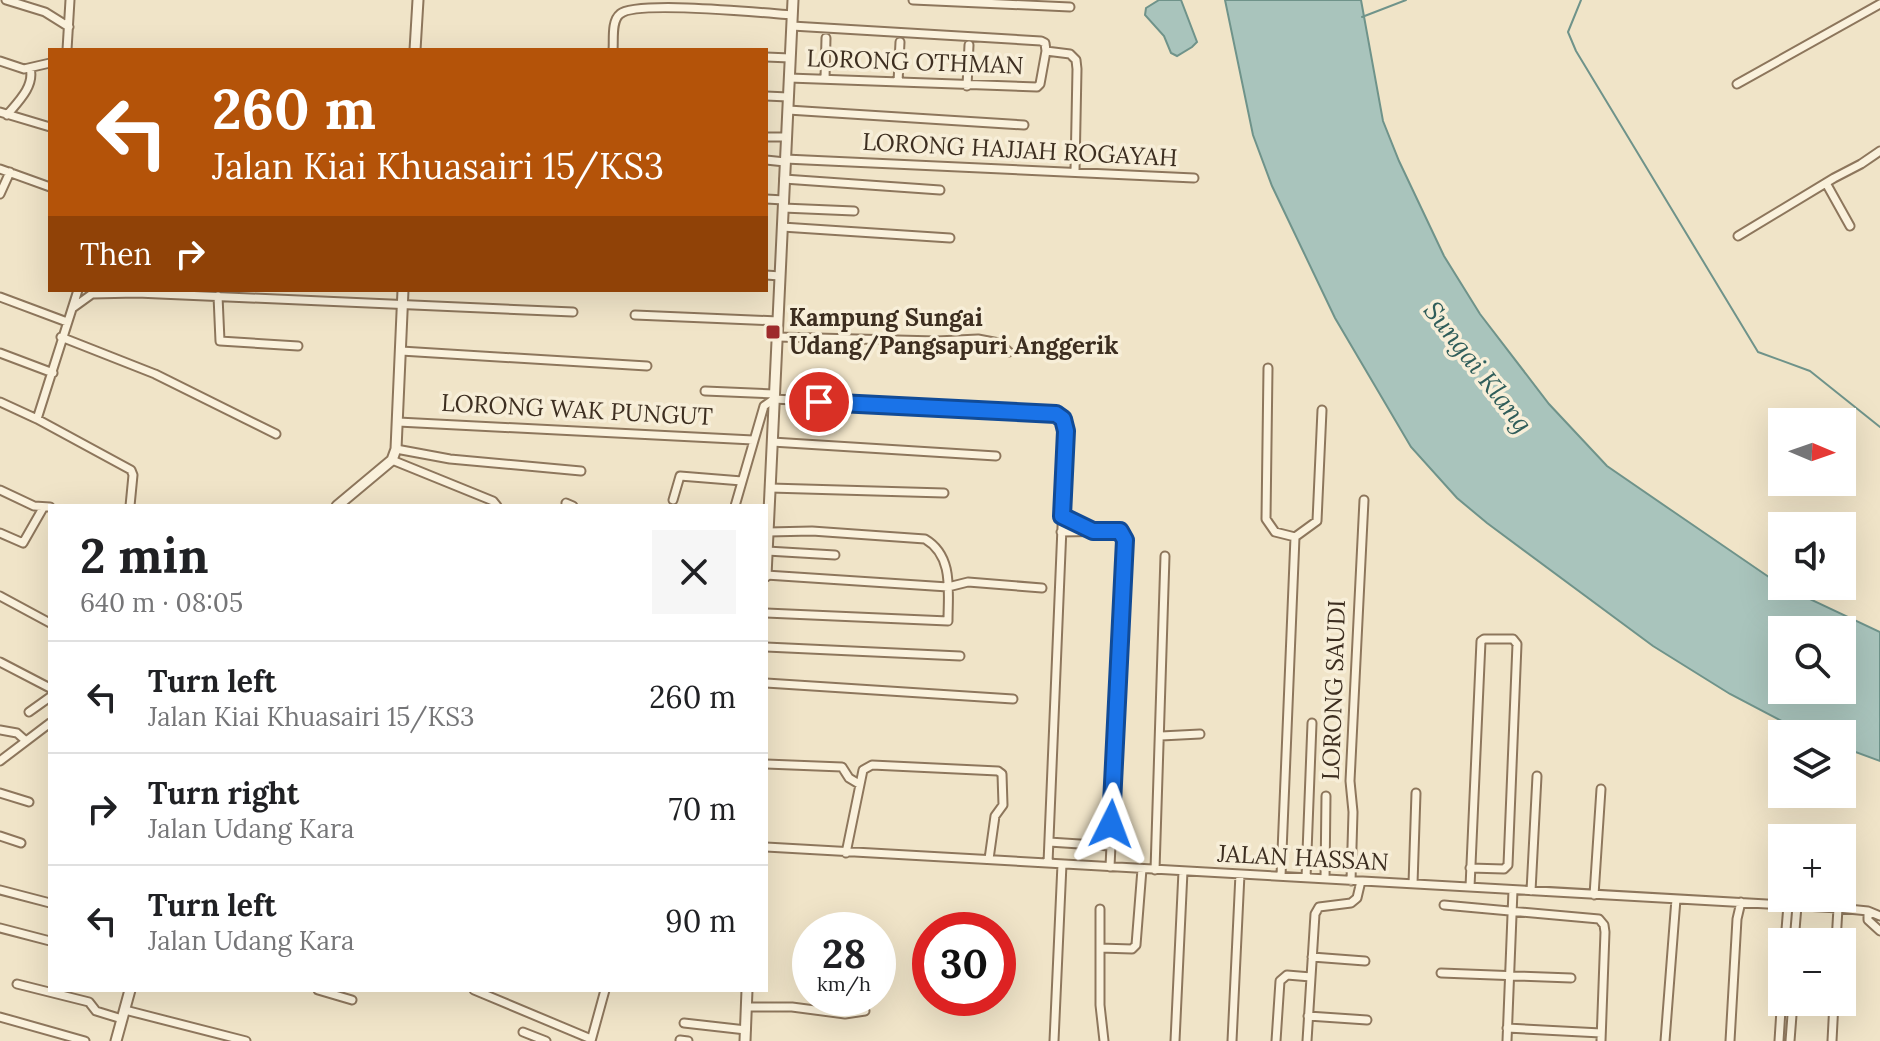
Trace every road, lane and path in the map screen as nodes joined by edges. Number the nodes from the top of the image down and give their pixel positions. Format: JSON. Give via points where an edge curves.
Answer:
{"nodes":[{"id":1,"x":6,"y":0,"type":"edge"},
{"id":2,"x":70,"y":0,"type":"edge"},
{"id":3,"x":418,"y":0,"type":"edge"},
{"id":4,"x":793,"y":0,"type":"edge"},
{"id":5,"x":913,"y":0,"type":"edge"},
{"id":6,"x":1880,"y":4,"type":"edge"},
{"id":7,"x":1070,"y":7,"type":"dead end"},
{"id":8,"x":792,"y":21,"type":"junction"},
{"id":9,"x":69,"y":27,"type":"junction"},
{"id":10,"x":826,"y":38,"type":"dead end"},
{"id":11,"x":900,"y":42,"type":"dead end"},
{"id":12,"x":969,"y":45,"type":"dead end"},
{"id":13,"x":67,"y":48,"type":"edge"},
{"id":14,"x":415,"y":48,"type":"edge"},
{"id":15,"x":613,"y":48,"type":"edge"},
{"id":16,"x":1046,"y":51,"type":"junction"},
{"id":17,"x":768,"y":57,"type":"edge"},
{"id":18,"x":790,"y":58,"type":"junction"},
{"id":19,"x":0,"y":61,"type":"edge"},
{"id":20,"x":48,"y":63,"type":"edge"},
{"id":21,"x":30,"y":68,"type":"junction"},
{"id":22,"x":789,"y":78,"type":"junction"},
{"id":23,"x":825,"y":78,"type":"junction"},
{"id":24,"x":898,"y":82,"type":"junction"},
{"id":25,"x":1737,"y":84,"type":"dead end"},
{"id":26,"x":967,"y":86,"type":"junction"},
{"id":27,"x":768,"y":96,"type":"edge"},
{"id":28,"x":788,"y":97,"type":"junction"},
{"id":29,"x":788,"y":110,"type":"junction"},
{"id":30,"x":4,"y":114,"type":"edge"},
{"id":31,"x":1024,"y":125,"type":"dead end"},
{"id":32,"x":48,"y":126,"type":"edge"},
{"id":33,"x":768,"y":137,"type":"edge"},
{"id":34,"x":786,"y":137,"type":"junction"},
{"id":35,"x":1880,"y":151,"type":"edge"},
{"id":36,"x":768,"y":160,"type":"edge"},
{"id":37,"x":785,"y":160,"type":"junction"},
{"id":38,"x":0,"y":169,"type":"edge"},
{"id":39,"x":1075,"y":171,"type":"junction"},
{"id":40,"x":10,"y":172,"type":"junction"},
{"id":41,"x":1194,"y":178,"type":"dead end"},
{"id":42,"x":784,"y":179,"type":"junction"},
{"id":43,"x":1826,"y":183,"type":"junction"},
{"id":44,"x":48,"y":186,"type":"edge"},
{"id":45,"x":940,"y":190,"type":"dead end"},
{"id":46,"x":0,"y":194,"type":"edge"},
{"id":47,"x":768,"y":200,"type":"edge"},
{"id":48,"x":783,"y":204,"type":"junction"},
{"id":49,"x":854,"y":211,"type":"dead end"},
{"id":50,"x":1850,"y":226,"type":"dead end"},
{"id":51,"x":782,"y":227,"type":"junction"},
{"id":52,"x":1738,"y":236,"type":"dead end"},
{"id":53,"x":950,"y":238,"type":"dead end"},
{"id":54,"x":768,"y":275,"type":"edge"},
{"id":55,"x":780,"y":276,"type":"junction"},
{"id":56,"x":78,"y":292,"type":"edge"},
{"id":57,"x":92,"y":292,"type":"edge"},
{"id":58,"x":403,"y":292,"type":"edge"},
{"id":59,"x":218,"y":296,"type":"junction"},
{"id":60,"x":0,"y":297,"type":"edge"},
{"id":61,"x":403,"y":306,"type":"junction"},
{"id":62,"x":74,"y":307,"type":"junction"},
{"id":63,"x":573,"y":312,"type":"dead end"},
{"id":64,"x":635,"y":315,"type":"dead end"},
{"id":65,"x":778,"y":321,"type":"junction"},
{"id":66,"x":67,"y":322,"type":"junction"},
{"id":67,"x":61,"y":337,"type":"junction"},
{"id":68,"x":777,"y":337,"type":"junction"},
{"id":69,"x":298,"y":346,"type":"dead end"},
{"id":70,"x":401,"y":351,"type":"junction"},
{"id":71,"x":1009,"y":352,"type":"dead end"},
{"id":72,"x":0,"y":353,"type":"edge"},
{"id":73,"x":647,"y":366,"type":"dead end"},
{"id":74,"x":1268,"y":368,"type":"dead end"},
{"id":75,"x":53,"y":373,"type":"junction"},
{"id":76,"x":705,"y":391,"type":"dead end"},
{"id":77,"x":774,"y":396,"type":"junction"},
{"id":78,"x":0,"y":402,"type":"edge"},
{"id":79,"x":1322,"y":410,"type":"dead end"},
{"id":80,"x":37,"y":419,"type":"junction"},
{"id":81,"x":398,"y":422,"type":"junction"},
{"id":82,"x":276,"y":434,"type":"dead end"},
{"id":83,"x":753,"y":440,"type":"junction"},
{"id":84,"x":772,"y":442,"type":"junction"},
{"id":85,"x":396,"y":449,"type":"junction"},
{"id":86,"x":996,"y":456,"type":"dead end"},
{"id":87,"x":392,"y":460,"type":"junction"},
{"id":88,"x":581,"y":471,"type":"dead end"},
{"id":89,"x":742,"y":481,"type":"junction"},
{"id":90,"x":770,"y":488,"type":"junction"},
{"id":91,"x":0,"y":490,"type":"edge"},
{"id":92,"x":944,"y":493,"type":"dead end"},
{"id":93,"x":673,"y":500,"type":"dead end"},
{"id":94,"x":1364,"y":500,"type":"dead end"},
{"id":95,"x":130,"y":504,"type":"edge"},
{"id":96,"x":339,"y":504,"type":"edge"},
{"id":97,"x":495,"y":504,"type":"edge"},
{"id":98,"x":736,"y":504,"type":"edge"},
{"id":99,"x":46,"y":508,"type":"edge"},
{"id":100,"x":1062,"y":516,"type":"junction"},
{"id":101,"x":1093,"y":531,"type":"junction"},
{"id":102,"x":768,"y":532,"type":"joint"},
{"id":103,"x":1061,"y":532,"type":"junction"},
{"id":104,"x":0,"y":533,"type":"edge"},
{"id":105,"x":1295,"y":537,"type":"junction"},
{"id":106,"x":768,"y":551,"type":"edge"},
{"id":107,"x":835,"y":555,"type":"dead end"},
{"id":108,"x":1165,"y":556,"type":"dead end"},
{"id":109,"x":768,"y":575,"type":"edge"},
{"id":110,"x":948,"y":587,"type":"junction"},
{"id":111,"x":1042,"y":588,"type":"dead end"},
{"id":112,"x":0,"y":596,"type":"edge"},
{"id":113,"x":768,"y":613,"type":"edge"},
{"id":114,"x":48,"y":622,"type":"edge"},
{"id":115,"x":768,"y":647,"type":"edge"},
{"id":116,"x":960,"y":656,"type":"dead end"},
{"id":117,"x":0,"y":662,"type":"edge"},
{"id":118,"x":768,"y":683,"type":"edge"},
{"id":119,"x":48,"y":687,"type":"edge"},
{"id":120,"x":48,"y":698,"type":"edge"},
{"id":121,"x":1013,"y":699,"type":"dead end"},
{"id":122,"x":29,"y":712,"type":"dead end"},
{"id":123,"x":1312,"y":723,"type":"dead end"},
{"id":124,"x":48,"y":724,"type":"edge"},
{"id":125,"x":0,"y":730,"type":"edge"},
{"id":126,"x":1200,"y":734,"type":"dead end"},
{"id":127,"x":1161,"y":736,"type":"junction"},
{"id":128,"x":26,"y":741,"type":"junction"},
{"id":129,"x":0,"y":761,"type":"edge"},
{"id":130,"x":768,"y":764,"type":"edge"},
{"id":131,"x":1537,"y":776,"type":"dead end"},
{"id":132,"x":859,"y":784,"type":"junction"},
{"id":133,"x":1601,"y":789,"type":"dead end"},
{"id":134,"x":0,"y":793,"type":"edge"},
{"id":135,"x":1416,"y":793,"type":"dead end"},
{"id":136,"x":1326,"y":796,"type":"dead end"},
{"id":137,"x":29,"y":802,"type":"dead end"},
{"id":138,"x":0,"y":836,"type":"edge"},
{"id":139,"x":1049,"y":842,"type":"junction"},
{"id":140,"x":21,"y":843,"type":"dead end"},
{"id":141,"x":768,"y":847,"type":"edge"},
{"id":142,"x":1110,"y":848,"type":"junction"},
{"id":143,"x":846,"y":853,"type":"junction"},
{"id":144,"x":989,"y":859,"type":"junction"},
{"id":145,"x":1048,"y":863,"type":"junction"},
{"id":146,"x":1110,"y":863,"type":"junction"},
{"id":147,"x":1062,"y":868,"type":"junction"},
{"id":148,"x":1470,"y":868,"type":"junction"},
{"id":149,"x":1155,"y":870,"type":"junction"},
{"id":150,"x":1183,"y":871,"type":"junction"},
{"id":151,"x":1141,"y":872,"type":"junction"},
{"id":152,"x":1281,"y":876,"type":"junction"},
{"id":153,"x":1306,"y":878,"type":"junction"},
{"id":154,"x":1325,"y":879,"type":"junction"},
{"id":155,"x":1351,"y":881,"type":"junction"},
{"id":156,"x":1361,"y":881,"type":"junction"},
{"id":157,"x":1239,"y":882,"type":"junction"},
{"id":158,"x":1413,"y":884,"type":"junction"},
{"id":159,"x":1470,"y":887,"type":"junction"},
{"id":160,"x":0,"y":890,"type":"edge"},
{"id":161,"x":1513,"y":890,"type":"junction"},
{"id":162,"x":1531,"y":891,"type":"junction"},
{"id":163,"x":1594,"y":895,"type":"junction"},
{"id":164,"x":48,"y":902,"type":"edge"},
{"id":165,"x":1676,"y":902,"type":"junction"},
{"id":166,"x":1444,"y":905,"type":"dead end"},
{"id":167,"x":1740,"y":906,"type":"junction"},
{"id":168,"x":1768,"y":908,"type":"edge"},
{"id":169,"x":1100,"y":909,"type":"dead end"},
{"id":170,"x":1856,"y":910,"type":"edge"},
{"id":171,"x":1512,"y":911,"type":"junction"},
{"id":172,"x":1868,"y":911,"type":"junction"},
{"id":173,"x":1880,"y":916,"type":"edge"},
{"id":174,"x":0,"y":928,"type":"edge"},
{"id":175,"x":1880,"y":931,"type":"edge"},
{"id":176,"x":48,"y":940,"type":"edge"},
{"id":177,"x":1100,"y":948,"type":"junction"},
{"id":178,"x":1312,"y":957,"type":"junction"},
{"id":179,"x":1365,"y":961,"type":"dead end"},
{"id":180,"x":1441,"y":973,"type":"dead end"},
{"id":181,"x":1509,"y":976,"type":"junction"},
{"id":182,"x":1311,"y":977,"type":"junction"},
{"id":183,"x":1571,"y":978,"type":"dead end"},
{"id":184,"x":17,"y":984,"type":"dead end"},
{"id":185,"x":48,"y":992,"type":"edge"},
{"id":186,"x":49,"y":992,"type":"edge"},
{"id":187,"x":129,"y":992,"type":"edge"},
{"id":188,"x":325,"y":992,"type":"edge"},
{"id":189,"x":479,"y":992,"type":"edge"},
{"id":190,"x":602,"y":992,"type":"edge"},
{"id":191,"x":747,"y":992,"type":"edge"},
{"id":192,"x":352,"y":1000,"type":"dead end"},
{"id":193,"x":747,"y":1007,"type":"junction"},
{"id":194,"x":792,"y":1007,"type":"edge"},
{"id":195,"x":123,"y":1015,"type":"junction"},
{"id":196,"x":1308,"y":1016,"type":"junction"},
{"id":197,"x":1781,"y":1016,"type":"edge"},
{"id":198,"x":1792,"y":1016,"type":"edge"},
{"id":199,"x":1833,"y":1016,"type":"edge"},
{"id":200,"x":0,"y":1017,"type":"edge"},
{"id":201,"x":1367,"y":1020,"type":"dead end"},
{"id":202,"x":684,"y":1023,"type":"dead end"},
{"id":203,"x":1507,"y":1028,"type":"junction"},
{"id":204,"x":746,"y":1030,"type":"junction"},
{"id":205,"x":523,"y":1032,"type":"dead end"},
{"id":206,"x":1601,"y":1037,"type":"edge"},
{"id":207,"x":591,"y":1040,"type":"edge"},
{"id":208,"x":680,"y":1040,"type":"edge"},
{"id":209,"x":85,"y":1041,"type":"edge"},
{"id":210,"x":116,"y":1041,"type":"edge"},
{"id":211,"x":246,"y":1041,"type":"edge"},
{"id":212,"x":546,"y":1041,"type":"edge"},
{"id":213,"x":688,"y":1041,"type":"edge"},
{"id":214,"x":745,"y":1041,"type":"edge"},
{"id":215,"x":1054,"y":1041,"type":"edge"},
{"id":216,"x":1104,"y":1041,"type":"edge"},
{"id":217,"x":1175,"y":1041,"type":"edge"},
{"id":218,"x":1232,"y":1041,"type":"edge"},
{"id":219,"x":1276,"y":1041,"type":"edge"},
{"id":220,"x":1307,"y":1041,"type":"edge"},
{"id":221,"x":1507,"y":1041,"type":"edge"},
{"id":222,"x":1665,"y":1041,"type":"edge"},
{"id":223,"x":1730,"y":1041,"type":"edge"},
{"id":224,"x":1779,"y":1041,"type":"edge"},
{"id":225,"x":1790,"y":1041,"type":"edge"},
{"id":226,"x":1832,"y":1041,"type":"edge"}],
"edges":[{"from":1,"to":9,"type":"street","via":[[45,12]]},
{"from":2,"to":9,"type":"street"},
{"from":3,"to":14,"type":"street"},
{"from":4,"to":8,"type":"street"},
{"from":5,"to":7,"type":"street"},
{"from":6,"to":25,"type":"street"},
{"from":8,"to":15,"type":"street","via":[[629,10],[615,20]]},
{"from":8,"to":16,"type":"street","via":[[1041,41]]},
{"from":8,"to":18,"type":"street"},
{"from":9,"to":13,"type":"street"},
{"from":10,"to":23,"type":"street"},
{"from":11,"to":24,"type":"street"},
{"from":12,"to":26,"type":"street"},
{"from":16,"to":26,"type":"street","name":"LORONG OTHMAN","via":[[1039,87]]},
{"from":16,"to":39,"type":"street","via":[[1076,60]]},
{"from":17,"to":18,"type":"street"},
{"from":18,"to":22,"type":"street"},
{"from":19,"to":21,"type":"street"},
{"from":20,"to":21,"type":"street"},
{"from":21,"to":30,"type":"street","via":[[30,84]]},
{"from":22,"to":23,"type":"street","name":"LORONG OTHMAN"},
{"from":22,"to":28,"type":"street"},
{"from":23,"to":24,"type":"street","name":"LORONG OTHMAN"},
{"from":24,"to":26,"type":"street","name":"LORONG OTHMAN"},
{"from":27,"to":28,"type":"street"},
{"from":28,"to":29,"type":"street"},
{"from":29,"to":31,"type":"street"},
{"from":29,"to":34,"type":"street"},
{"from":30,"to":32,"type":"street"},
{"from":33,"to":34,"type":"street"},
{"from":34,"to":37,"type":"street"},
{"from":35,"to":43,"type":"street"},
{"from":36,"to":37,"type":"street"},
{"from":37,"to":39,"type":"street","name":"LORONG HAJJAH ROGAYAH"},
{"from":37,"to":42,"type":"street"},
{"from":38,"to":40,"type":"street"},
{"from":39,"to":41,"type":"street","name":"LORONG HAJJAH ROGAYAH"},
{"from":40,"to":44,"type":"street"},
{"from":40,"to":46,"type":"street"},
{"from":42,"to":45,"type":"street"},
{"from":42,"to":48,"type":"street"},
{"from":43,"to":50,"type":"street"},
{"from":43,"to":52,"type":"street"},
{"from":47,"to":48,"type":"street"},
{"from":48,"to":49,"type":"street"},
{"from":48,"to":51,"type":"street"},
{"from":51,"to":53,"type":"street"},
{"from":51,"to":55,"type":"street"},
{"from":54,"to":55,"type":"street"},
{"from":55,"to":65,"type":"street"},
{"from":56,"to":62,"type":"street"},
{"from":57,"to":59,"type":"street"},
{"from":57,"to":62,"type":"street"},
{"from":58,"to":61,"type":"street"},
{"from":59,"to":61,"type":"street"},
{"from":59,"to":69,"type":"street","via":[[220,341]]},
{"from":60,"to":66,"type":"street"},
{"from":61,"to":63,"type":"street"},
{"from":61,"to":70,"type":"street"},
{"from":62,"to":66,"type":"street"},
{"from":64,"to":65,"type":"street"},
{"from":65,"to":68,"type":"street"},
{"from":66,"to":67,"type":"street"},
{"from":67,"to":75,"type":"street"},
{"from":67,"to":82,"type":"street","via":[[155,374]]},
{"from":68,"to":71,"type":"street","via":[[978,339],[999,343]]},
{"from":68,"to":77,"type":"street"},
{"from":70,"to":73,"type":"street"},
{"from":70,"to":81,"type":"street"},
{"from":72,"to":75,"type":"street"},
{"from":74,"to":105,"type":"street","via":[[1266,519],[1275,532]]},
{"from":75,"to":80,"type":"street"},
{"from":76,"to":77,"type":"street"},
{"from":77,"to":83,"type":"street","via":[[764,406]]},
{"from":77,"to":84,"type":"street"},
{"from":77,"to":100,"type":"street","via":[[1060,416],[1066,431]]},
{"from":78,"to":80,"type":"street"},
{"from":79,"to":105,"type":"street","via":[[1318,516],[1313,526]]},
{"from":80,"to":95,"type":"street","via":[[131,470]]},
{"from":81,"to":83,"type":"street","name":"LORONG WAK PUNGUT"},
{"from":81,"to":85,"type":"street"},
{"from":83,"to":89,"type":"street"},
{"from":84,"to":86,"type":"street"},
{"from":84,"to":90,"type":"street"},
{"from":85,"to":87,"type":"street"},
{"from":85,"to":88,"type":"street"},
{"from":87,"to":96,"type":"street"},
{"from":87,"to":97,"type":"street"},
{"from":89,"to":93,"type":"street","via":[[680,476]]},
{"from":89,"to":98,"type":"street"},
{"from":90,"to":92,"type":"street"},
{"from":90,"to":102,"type":"street"},
{"from":91,"to":99,"type":"street"},
{"from":94,"to":155,"type":"street","name":"LORONG SAUDI","via":[[1350,781]]},
{"from":99,"to":104,"type":"street","via":[[23,543]]},
{"from":100,"to":101,"type":"street"},
{"from":100,"to":103,"type":"street"},
{"from":101,"to":103,"type":"street"},
{"from":101,"to":142,"type":"street","via":[[1120,531],[1125,540]]},
{"from":102,"to":110,"type":"street","via":[[925,539],[939,547]]},
{"from":103,"to":139,"type":"street"},
{"from":105,"to":152,"type":"street"},
{"from":106,"to":107,"type":"street"},
{"from":108,"to":127,"type":"street"},
{"from":109,"to":110,"type":"street"},
{"from":110,"to":111,"type":"street","via":[[968,582]]},
{"from":110,"to":113,"type":"street","via":[[948,621]]},
{"from":112,"to":114,"type":"street"},
{"from":115,"to":116,"type":"street"},
{"from":117,"to":119,"type":"street"},
{"from":118,"to":121,"type":"street"},
{"from":120,"to":122,"type":"street"},
{"from":123,"to":153,"type":"street"},
{"from":124,"to":128,"type":"street"},
{"from":125,"to":128,"type":"street"},
{"from":126,"to":127,"type":"street"},
{"from":127,"to":149,"type":"street"},
{"from":128,"to":129,"type":"street"},
{"from":130,"to":132,"type":"street","via":[[842,767]]},
{"from":131,"to":162,"type":"street"},
{"from":132,"to":143,"type":"street"},
{"from":132,"to":144,"type":"street","via":[[863,770],[872,765],[998,771],[1003,805],[995,816]]},
{"from":133,"to":163,"type":"street"},
{"from":134,"to":137,"type":"street"},
{"from":135,"to":158,"type":"street"},
{"from":136,"to":154,"type":"street"},
{"from":138,"to":140,"type":"street"},
{"from":139,"to":142,"type":"street"},
{"from":139,"to":145,"type":"street"},
{"from":141,"to":143,"type":"street","name":"JALAN HASSAN"},
{"from":142,"to":146,"type":"street"},
{"from":143,"to":144,"type":"street","name":"JALAN HASSAN"},
{"from":144,"to":145,"type":"street","name":"JALAN HASSAN"},
{"from":145,"to":147,"type":"street","name":"JALAN HASSAN"},
{"from":146,"to":147,"type":"street","name":"JALAN HASSAN"},
{"from":146,"to":151,"type":"street","name":"JALAN HASSAN"},
{"from":147,"to":215,"type":"street"},
{"from":148,"to":148,"type":"street","via":[[1481,640],[1513,639],[1517,644],[1508,865]]},
{"from":148,"to":159,"type":"street"},
{"from":149,"to":150,"type":"street","name":"JALAN HASSAN"},
{"from":149,"to":151,"type":"street","name":"JALAN HASSAN"},
{"from":150,"to":157,"type":"street","name":"JALAN HASSAN"},
{"from":150,"to":217,"type":"street"},
{"from":151,"to":177,"type":"street","via":[[1136,945]]},
{"from":152,"to":153,"type":"street","name":"JALAN HASSAN"},
{"from":152,"to":157,"type":"street","name":"JALAN HASSAN"},
{"from":153,"to":154,"type":"street","name":"JALAN HASSAN"},
{"from":154,"to":155,"type":"street","name":"JALAN HASSAN"},
{"from":155,"to":156,"type":"street","name":"JALAN HASSAN"},
{"from":156,"to":158,"type":"street","name":"JALAN HASSAN"},
{"from":156,"to":178,"type":"street","via":[[1351,903],[1319,907]]},
{"from":157,"to":218,"type":"street"},
{"from":158,"to":159,"type":"street","name":"JALAN HASSAN"},
{"from":159,"to":161,"type":"street","name":"JALAN HASSAN"},
{"from":160,"to":164,"type":"street"},
{"from":161,"to":162,"type":"street","name":"JALAN HASSAN"},
{"from":161,"to":171,"type":"street"},
{"from":162,"to":163,"type":"street","name":"JALAN HASSAN"},
{"from":163,"to":165,"type":"street","name":"JALAN HASSAN"},
{"from":165,"to":167,"type":"street","name":"JALAN HASSAN"},
{"from":165,"to":222,"type":"street"},
{"from":166,"to":171,"type":"street"},
{"from":167,"to":168,"type":"street","name":"JALAN HASSAN"},
{"from":167,"to":223,"type":"street"},
{"from":169,"to":177,"type":"street"},
{"from":170,"to":172,"type":"street","name":"JALAN HASSAN"},
{"from":171,"to":181,"type":"street"},
{"from":171,"to":206,"type":"street","via":[[1599,919],[1604,925]]},
{"from":172,"to":173,"type":"street","name":"JALAN HASSAN"},
{"from":172,"to":175,"type":"street","via":[[1868,920]]},
{"from":174,"to":176,"type":"street"},
{"from":177,"to":216,"type":"street"},
{"from":178,"to":179,"type":"street"},
{"from":178,"to":182,"type":"street"},
{"from":180,"to":181,"type":"street"},
{"from":181,"to":183,"type":"street"},
{"from":181,"to":203,"type":"street"},
{"from":182,"to":196,"type":"street"},
{"from":182,"to":219,"type":"street","via":[[1287,975],[1280,981]]},
{"from":184,"to":185,"type":"street"},
{"from":186,"to":195,"type":"street","via":[[89,1002],[96,1011]]},
{"from":187,"to":195,"type":"street"},
{"from":188,"to":192,"type":"street"},
{"from":189,"to":207,"type":"street"},
{"from":190,"to":207,"type":"street"},
{"from":191,"to":193,"type":"street"},
{"from":193,"to":194,"type":"street"},
{"from":193,"to":204,"type":"street"},
{"from":195,"to":210,"type":"street"},
{"from":195,"to":211,"type":"street"},
{"from":196,"to":201,"type":"street"},
{"from":196,"to":220,"type":"street"},
{"from":197,"to":224,"type":"street"},
{"from":198,"to":225,"type":"street"},
{"from":199,"to":226,"type":"street"},
{"from":200,"to":209,"type":"street"},
{"from":202,"to":204,"type":"street"},
{"from":203,"to":206,"type":"street"},
{"from":203,"to":221,"type":"street"},
{"from":204,"to":214,"type":"street"},
{"from":205,"to":212,"type":"street"},
{"from":208,"to":213,"type":"street"}]}
